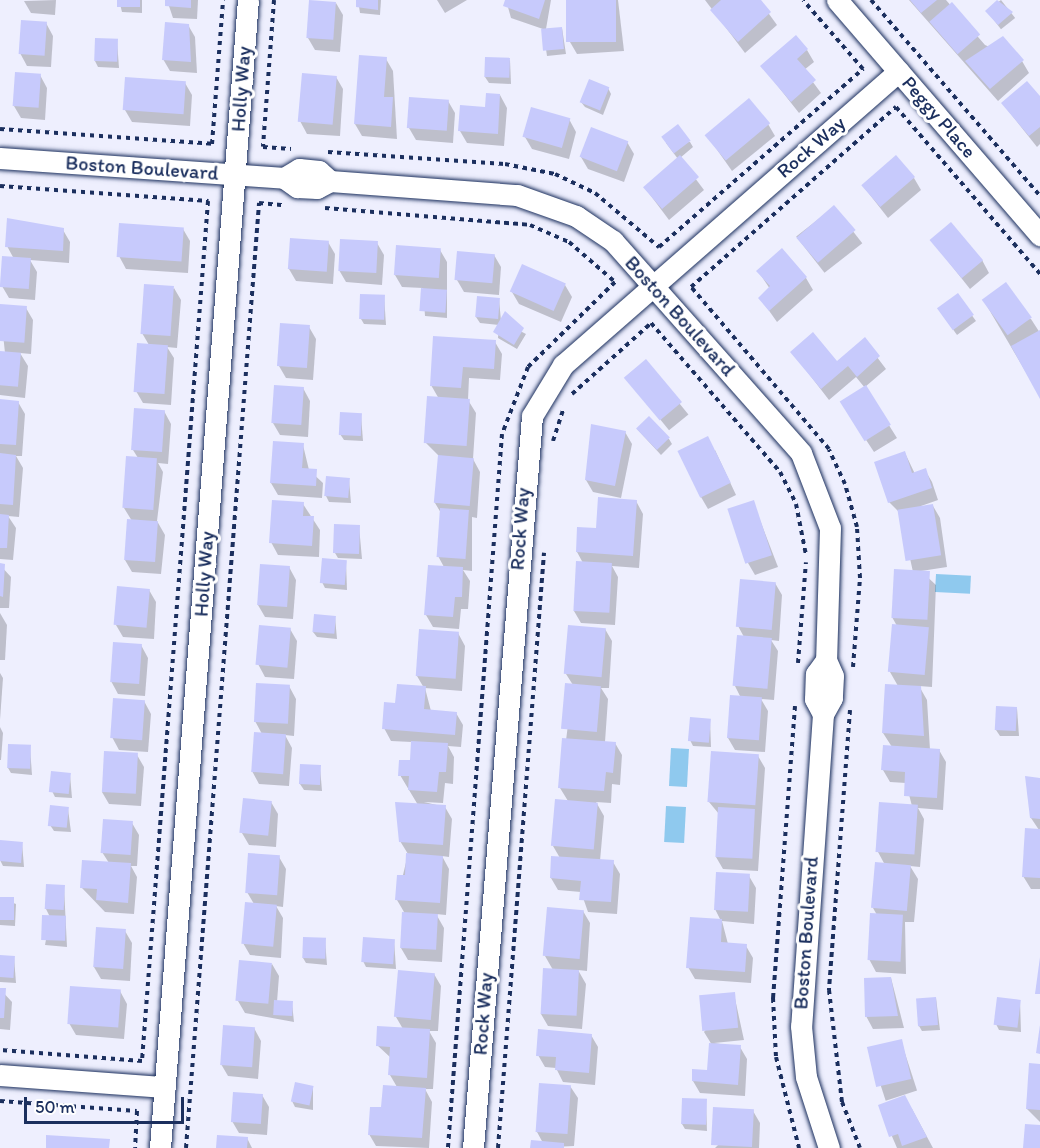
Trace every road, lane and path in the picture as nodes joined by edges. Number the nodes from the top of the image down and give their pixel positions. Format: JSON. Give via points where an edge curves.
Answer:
{"nodes":[{"id":1,"x":223,"y":0,"type":"edge"},
{"id":2,"x":248,"y":0,"type":"edge"},
{"id":3,"x":274,"y":0,"type":"edge"},
{"id":4,"x":803,"y":0,"type":"edge"},
{"id":5,"x":837,"y":0,"type":"edge"},
{"id":6,"x":871,"y":0,"type":"edge"},
{"id":7,"x":899,"y":71,"type":"junction"},
{"id":8,"x":0,"y":129,"type":"edge"},
{"id":9,"x":298,"y":150,"type":"dead end"},
{"id":10,"x":321,"y":151,"type":"dead end"},
{"id":11,"x":0,"y":158,"type":"edge"},
{"id":12,"x":235,"y":174,"type":"junction"},
{"id":13,"x":0,"y":186,"type":"edge"},
{"id":14,"x":1040,"y":196,"type":"edge"},
{"id":15,"x":294,"y":206,"type":"dead end"},
{"id":16,"x":317,"y":207,"type":"dead end"},
{"id":17,"x":1040,"y":235,"type":"edge"},
{"id":18,"x":653,"y":284,"type":"junction"},
{"id":19,"x":552,"y":449,"type":"dead end"},
{"id":20,"x":545,"y":544,"type":"dead end"},
{"id":21,"x":798,"y":670,"type":"dead end"},
{"id":22,"x":796,"y":693,"type":"dead end"},
{"id":23,"x":0,"y":1050,"type":"edge"},
{"id":24,"x":0,"y":1075,"type":"edge"},
{"id":25,"x":165,"y":1087,"type":"junction"},
{"id":26,"x":0,"y":1101,"type":"edge"},
{"id":27,"x":135,"y":1148,"type":"edge"},
{"id":28,"x":160,"y":1148,"type":"edge"},
{"id":29,"x":186,"y":1148,"type":"edge"},
{"id":30,"x":448,"y":1148,"type":"edge"},
{"id":31,"x":473,"y":1148,"type":"edge"},
{"id":32,"x":498,"y":1148,"type":"edge"},
{"id":33,"x":799,"y":1148,"type":"edge"},
{"id":34,"x":829,"y":1148,"type":"edge"}],
"edges":[{"from":1,"to":8,"type":"path","via":[[212,144]]},
{"from":2,"to":12,"type":"street","name":"Holly Way"},
{"from":3,"to":9,"type":"path","via":[[263,147]]},
{"from":4,"to":10,"type":"path","via":[[864,69],[659,247],[595,192],[555,174],[505,164]]},
{"from":5,"to":7,"type":"street","name":"Peggy Place"},
{"from":6,"to":14,"type":"path"},
{"from":7,"to":17,"type":"street","name":"Peggy Place"},
{"from":7,"to":18,"type":"street","name":"Rock Way"},
{"from":11,"to":12,"type":"street","name":"Boston Boulevard"},
{"from":12,"to":18,"type":"street","name":"Boston Boulevard","via":[[284,178],[297,187],[317,188],[330,181],[481,191],[547,203],[613,241]]},
{"from":12,"to":25,"type":"street","name":"Holly Way"},
{"from":13,"to":23,"type":"path","via":[[208,201],[142,1061]]},
{"from":15,"to":29,"type":"path","via":[[259,203]]},
{"from":16,"to":30,"type":"path","via":[[530,225],[569,242],[615,282],[528,367],[502,434]]},
{"from":18,"to":31,"type":"street","name":"Rock Way","via":[[563,365],[532,416]]},
{"from":18,"to":34,"type":"street","name":"Boston Boulevard","via":[[801,453],[818,488],[830,528],[832,565],[826,660],[816,674],[815,699],[823,714],[801,1026],[806,1077]]},
{"from":19,"to":21,"type":"path","via":[[565,404],[585,377],[651,323],[780,472],[796,504],[807,553]]},
{"from":20,"to":32,"type":"path"},
{"from":22,"to":33,"type":"path","via":[[772,998],[776,1056]]},
{"from":24,"to":25,"type":"street"},
{"from":25,"to":28,"type":"street","name":"Holly Way"},
{"from":26,"to":27,"type":"path","via":[[137,1111]]}]}
